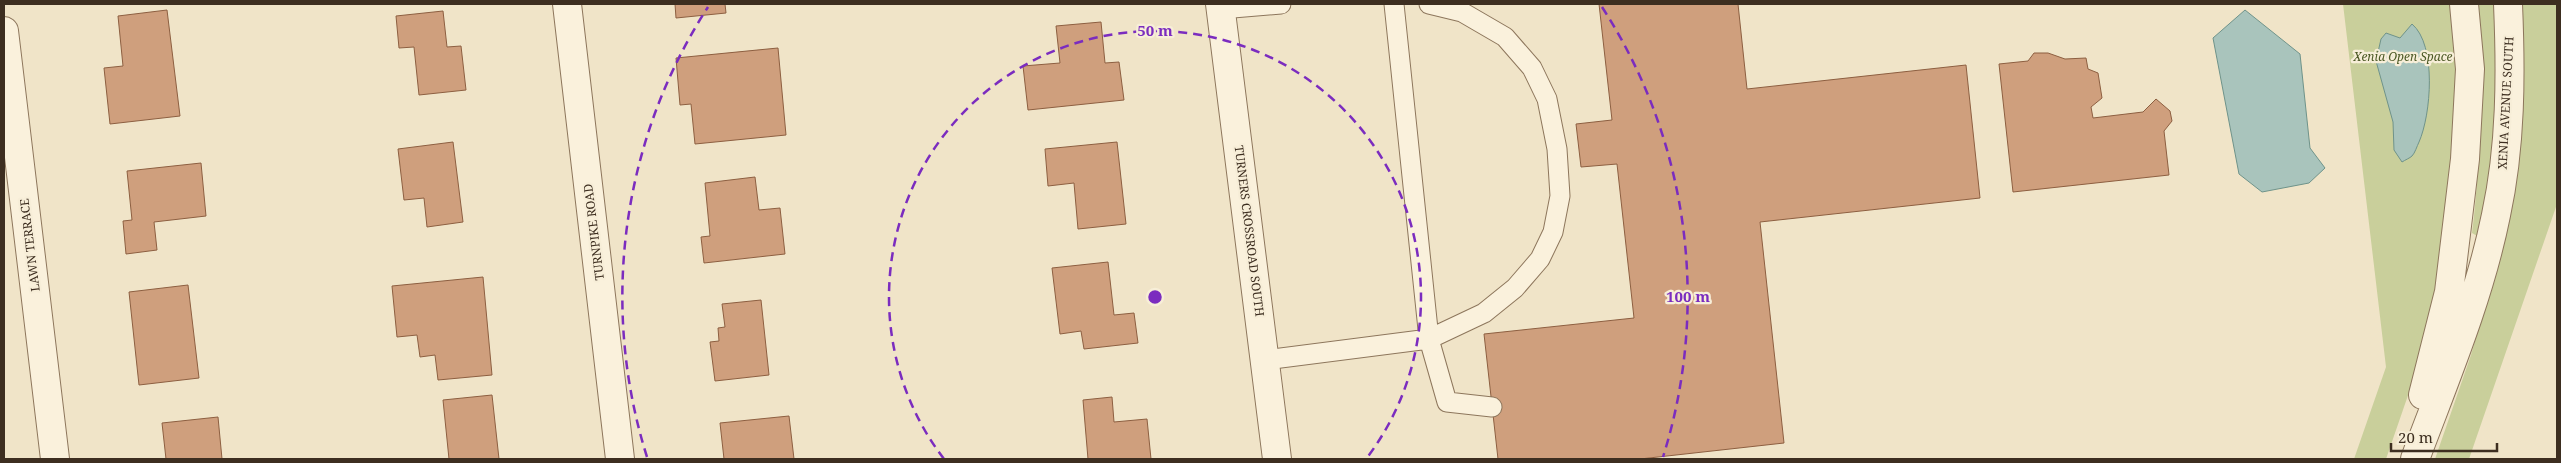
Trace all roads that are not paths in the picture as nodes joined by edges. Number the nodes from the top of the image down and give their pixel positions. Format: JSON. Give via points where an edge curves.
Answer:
{"nodes":[{"id":1,"x":567,"y":4,"type":"edge"},
{"id":2,"x":1282,"y":4,"type":"edge"},
{"id":3,"x":1394,"y":4,"type":"edge"},
{"id":4,"x":1429,"y":4,"type":"edge"},
{"id":5,"x":2464,"y":4,"type":"edge"},
{"id":6,"x":2508,"y":4,"type":"edge"},
{"id":7,"x":1221,"y":7,"type":"edge"},
{"id":8,"x":4,"y":31,"type":"edge"},
{"id":9,"x":1429,"y":339,"type":"junction"},
{"id":10,"x":1265,"y":360,"type":"junction"},
{"id":11,"x":1492,"y":407,"type":"dead end"},
{"id":12,"x":55,"y":459,"type":"edge"},
{"id":13,"x":620,"y":459,"type":"edge"},
{"id":14,"x":1277,"y":459,"type":"edge"},
{"id":15,"x":2407,"y":459,"type":"edge"},
{"id":16,"x":2415,"y":459,"type":"edge"}],
"edges":[{"from":1,"to":13,"type":"street","name":"TURNPIKE ROAD"},
{"from":2,"to":7,"type":"lane"},
{"from":3,"to":9,"type":"lane"},
{"from":4,"to":9,"type":"lane","via":[[1462,12],[1505,37],[1532,68],[1547,100],[1557,149],[1560,196],[1553,232],[1540,259],[1515,288],[1484,313]]},
{"from":5,"to":15,"type":"street","via":[[2469,79],[2465,159],[2450,283]]},
{"from":6,"to":16,"type":"street","name":"XENIA AVENUE SOUTH","via":[[2510,62],[2506,154],[2496,215],[2472,307]]},
{"from":7,"to":10,"type":"street","name":"TURNERS CROSSROAD SOUTH"},
{"from":8,"to":12,"type":"street","name":"LAWN TERRACE"},
{"from":9,"to":10,"type":"lane"},
{"from":9,"to":11,"type":"lane","via":[[1447,402]]},
{"from":10,"to":14,"type":"street","name":"TURNERS CROSSROAD SOUTH"}]}
